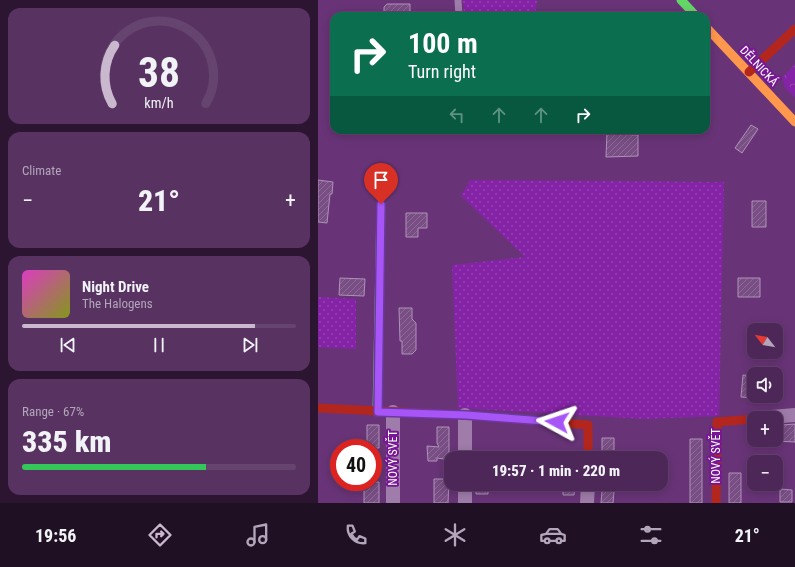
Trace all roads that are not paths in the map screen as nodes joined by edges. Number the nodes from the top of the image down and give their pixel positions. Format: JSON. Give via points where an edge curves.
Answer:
{"nodes":[{"id":1,"x":458,"y":0,"type":"edge"},
{"id":2,"x":681,"y":0,"type":"edge"},
{"id":3,"x":459,"y":12,"type":"edge"},
{"id":4,"x":692,"y":12,"type":"edge"},
{"id":5,"x":795,"y":29,"type":"edge"},
{"id":6,"x":710,"y":31,"type":"edge"},
{"id":7,"x":749,"y":72,"type":"junction"},
{"id":8,"x":795,"y":122,"type":"edge"},
{"id":9,"x":381,"y":204,"type":"dead end"},
{"id":10,"x":318,"y":408,"type":"edge"},
{"id":11,"x":378,"y":412,"type":"junction"},
{"id":12,"x":393,"y":412,"type":"junction"},
{"id":13,"x":466,"y":415,"type":"junction"},
{"id":14,"x":795,"y":415,"type":"edge"},
{"id":15,"x":783,"y":416,"type":"edge"},
{"id":16,"x":747,"y":420,"type":"edge"},
{"id":17,"x":465,"y":451,"type":"edge"},
{"id":18,"x":588,"y":451,"type":"edge"},
{"id":19,"x":465,"y":491,"type":"edge"},
{"id":20,"x":588,"y":491,"type":"edge"},
{"id":21,"x":393,"y":503,"type":"edge"},
{"id":22,"x":465,"y":503,"type":"edge"},
{"id":23,"x":588,"y":503,"type":"edge"},
{"id":24,"x":716,"y":503,"type":"edge"}],
"edges":[{"from":1,"to":3,"type":"lane"},
{"from":2,"to":4,"type":"street"},
{"from":5,"to":7,"type":"street"},
{"from":6,"to":7,"type":"street","name":"DĚLNICKÁ"},
{"from":7,"to":8,"type":"street","name":"DĚLNICKÁ"},
{"from":9,"to":11,"type":"street"},
{"from":10,"to":11,"type":"street","name":"NOVÝ SVĚT"},
{"from":11,"to":12,"type":"street","name":"NOVÝ SVĚT"},
{"from":12,"to":13,"type":"street","name":"NOVÝ SVĚT"},
{"from":12,"to":21,"type":"street","name":"NOVÝ SVĚT"},
{"from":13,"to":17,"type":"street"},
{"from":13,"to":18,"type":"street","name":"NOVÝ SVĚT","via":[[588,425]]},
{"from":14,"to":15,"type":"street"},
{"from":16,"to":24,"type":"street","name":"NOVÝ SVĚT","via":[[717,422]]},
{"from":19,"to":22,"type":"street"},
{"from":20,"to":23,"type":"street"}]}
